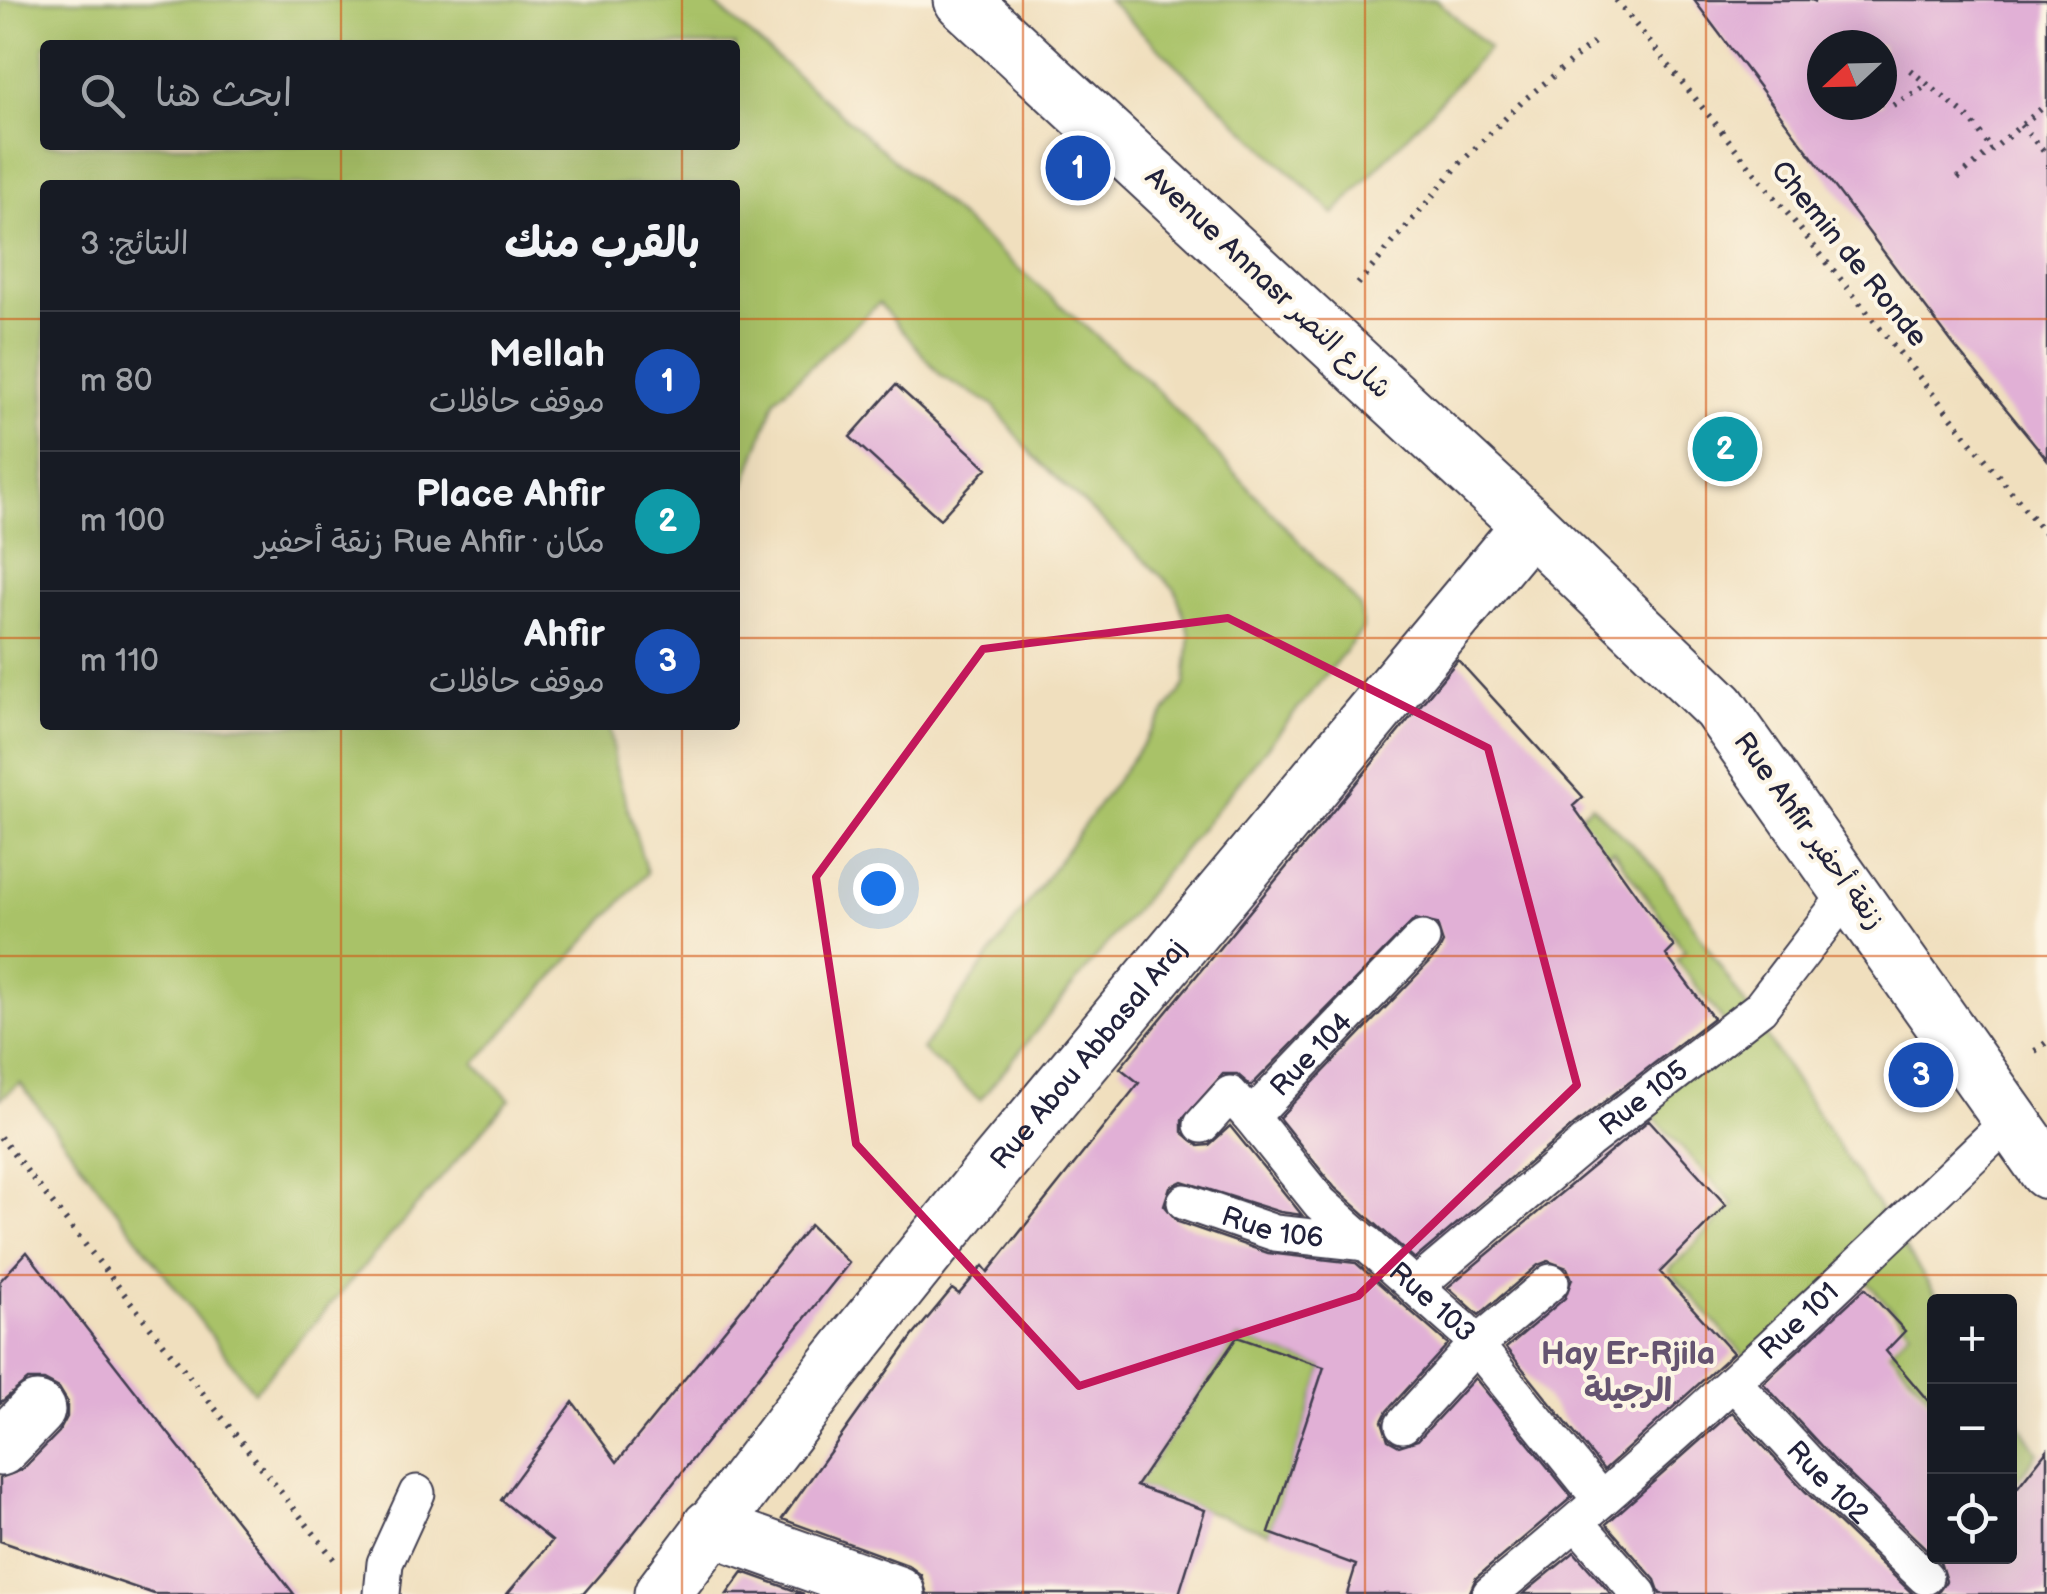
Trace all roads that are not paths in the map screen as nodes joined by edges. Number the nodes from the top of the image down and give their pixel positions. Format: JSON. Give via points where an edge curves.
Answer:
{"nodes":[{"id":1,"x":962,"y":0,"type":"edge"},
{"id":2,"x":1530,"y":525,"type":"junction"},
{"id":3,"x":1851,"y":889,"type":"junction"},
{"id":4,"x":1422,"y":939,"type":"dead end"},
{"id":5,"x":1252,"y":1117,"type":"junction"},
{"id":6,"x":2012,"y":1118,"type":"junction"},
{"id":7,"x":1202,"y":1125,"type":"dead end"},
{"id":8,"x":2047,"y":1171,"type":"edge"},
{"id":9,"x":1185,"y":1202,"type":"dead end"},
{"id":10,"x":1366,"y":1243,"type":"junction"},
{"id":11,"x":1551,"y":1282,"type":"dead end"},
{"id":12,"x":1416,"y":1286,"type":"junction"},
{"id":13,"x":1476,"y":1345,"type":"junction"},
{"id":14,"x":1733,"y":1382,"type":"junction"},
{"id":15,"x":1403,"y":1425,"type":"dead end"},
{"id":16,"x":417,"y":1492,"type":"dead end"},
{"id":17,"x":1589,"y":1512,"type":"junction"},
{"id":18,"x":710,"y":1527,"type":"junction"},
{"id":19,"x":1925,"y":1577,"type":"dead end"},
{"id":20,"x":382,"y":1594,"type":"edge"},
{"id":21,"x":662,"y":1594,"type":"edge"},
{"id":22,"x":897,"y":1594,"type":"edge"},
{"id":23,"x":1490,"y":1594,"type":"edge"},
{"id":24,"x":1638,"y":1594,"type":"edge"}],
"edges":[{"from":1,"to":2,"type":"street","name":"Avenue Annasr شارع النصر"},
{"from":2,"to":3,"type":"street","name":"Rue Ahfir زنقة أحفير","via":[[1719,707]]},
{"from":2,"to":18,"type":"street","name":"Rue Abou Abbasal Araj","via":[[1011,1148]]},
{"from":3,"to":6,"type":"street","name":"Rue Ahfir زنقة أحفير"},
{"from":3,"to":12,"type":"lane","name":"Rue 105","via":[[1760,1008]]},
{"from":4,"to":5,"type":"lane","name":"Rue 104"},
{"from":5,"to":7,"type":"lane","name":"Rue 104","via":[[1230,1094]]},
{"from":5,"to":10,"type":"lane","name":"Rue 103","via":[[1320,1202]]},
{"from":6,"to":8,"type":"street","name":"Rue Ahfir زنقة أحفير"},
{"from":6,"to":14,"type":"lane","name":"Rue 101"},
{"from":9,"to":10,"type":"lane","name":"Rue 106","via":[[1275,1233]]},
{"from":10,"to":12,"type":"lane","name":"Rue 103"},
{"from":11,"to":13,"type":"lane"},
{"from":12,"to":13,"type":"lane","name":"Rue 103"},
{"from":13,"to":15,"type":"lane"},
{"from":13,"to":17,"type":"lane","name":"Rue 103"},
{"from":14,"to":17,"type":"lane","name":"Rue 101"},
{"from":14,"to":19,"type":"lane","name":"Rue 102"},
{"from":16,"to":20,"type":"lane","via":[[385,1563]]},
{"from":17,"to":23,"type":"lane","name":"Rue 101"},
{"from":17,"to":24,"type":"lane","name":"Rue 103"},
{"from":18,"to":21,"type":"street","name":"Rue Abou Abbasal Araj"},
{"from":18,"to":22,"type":"street"}]}
